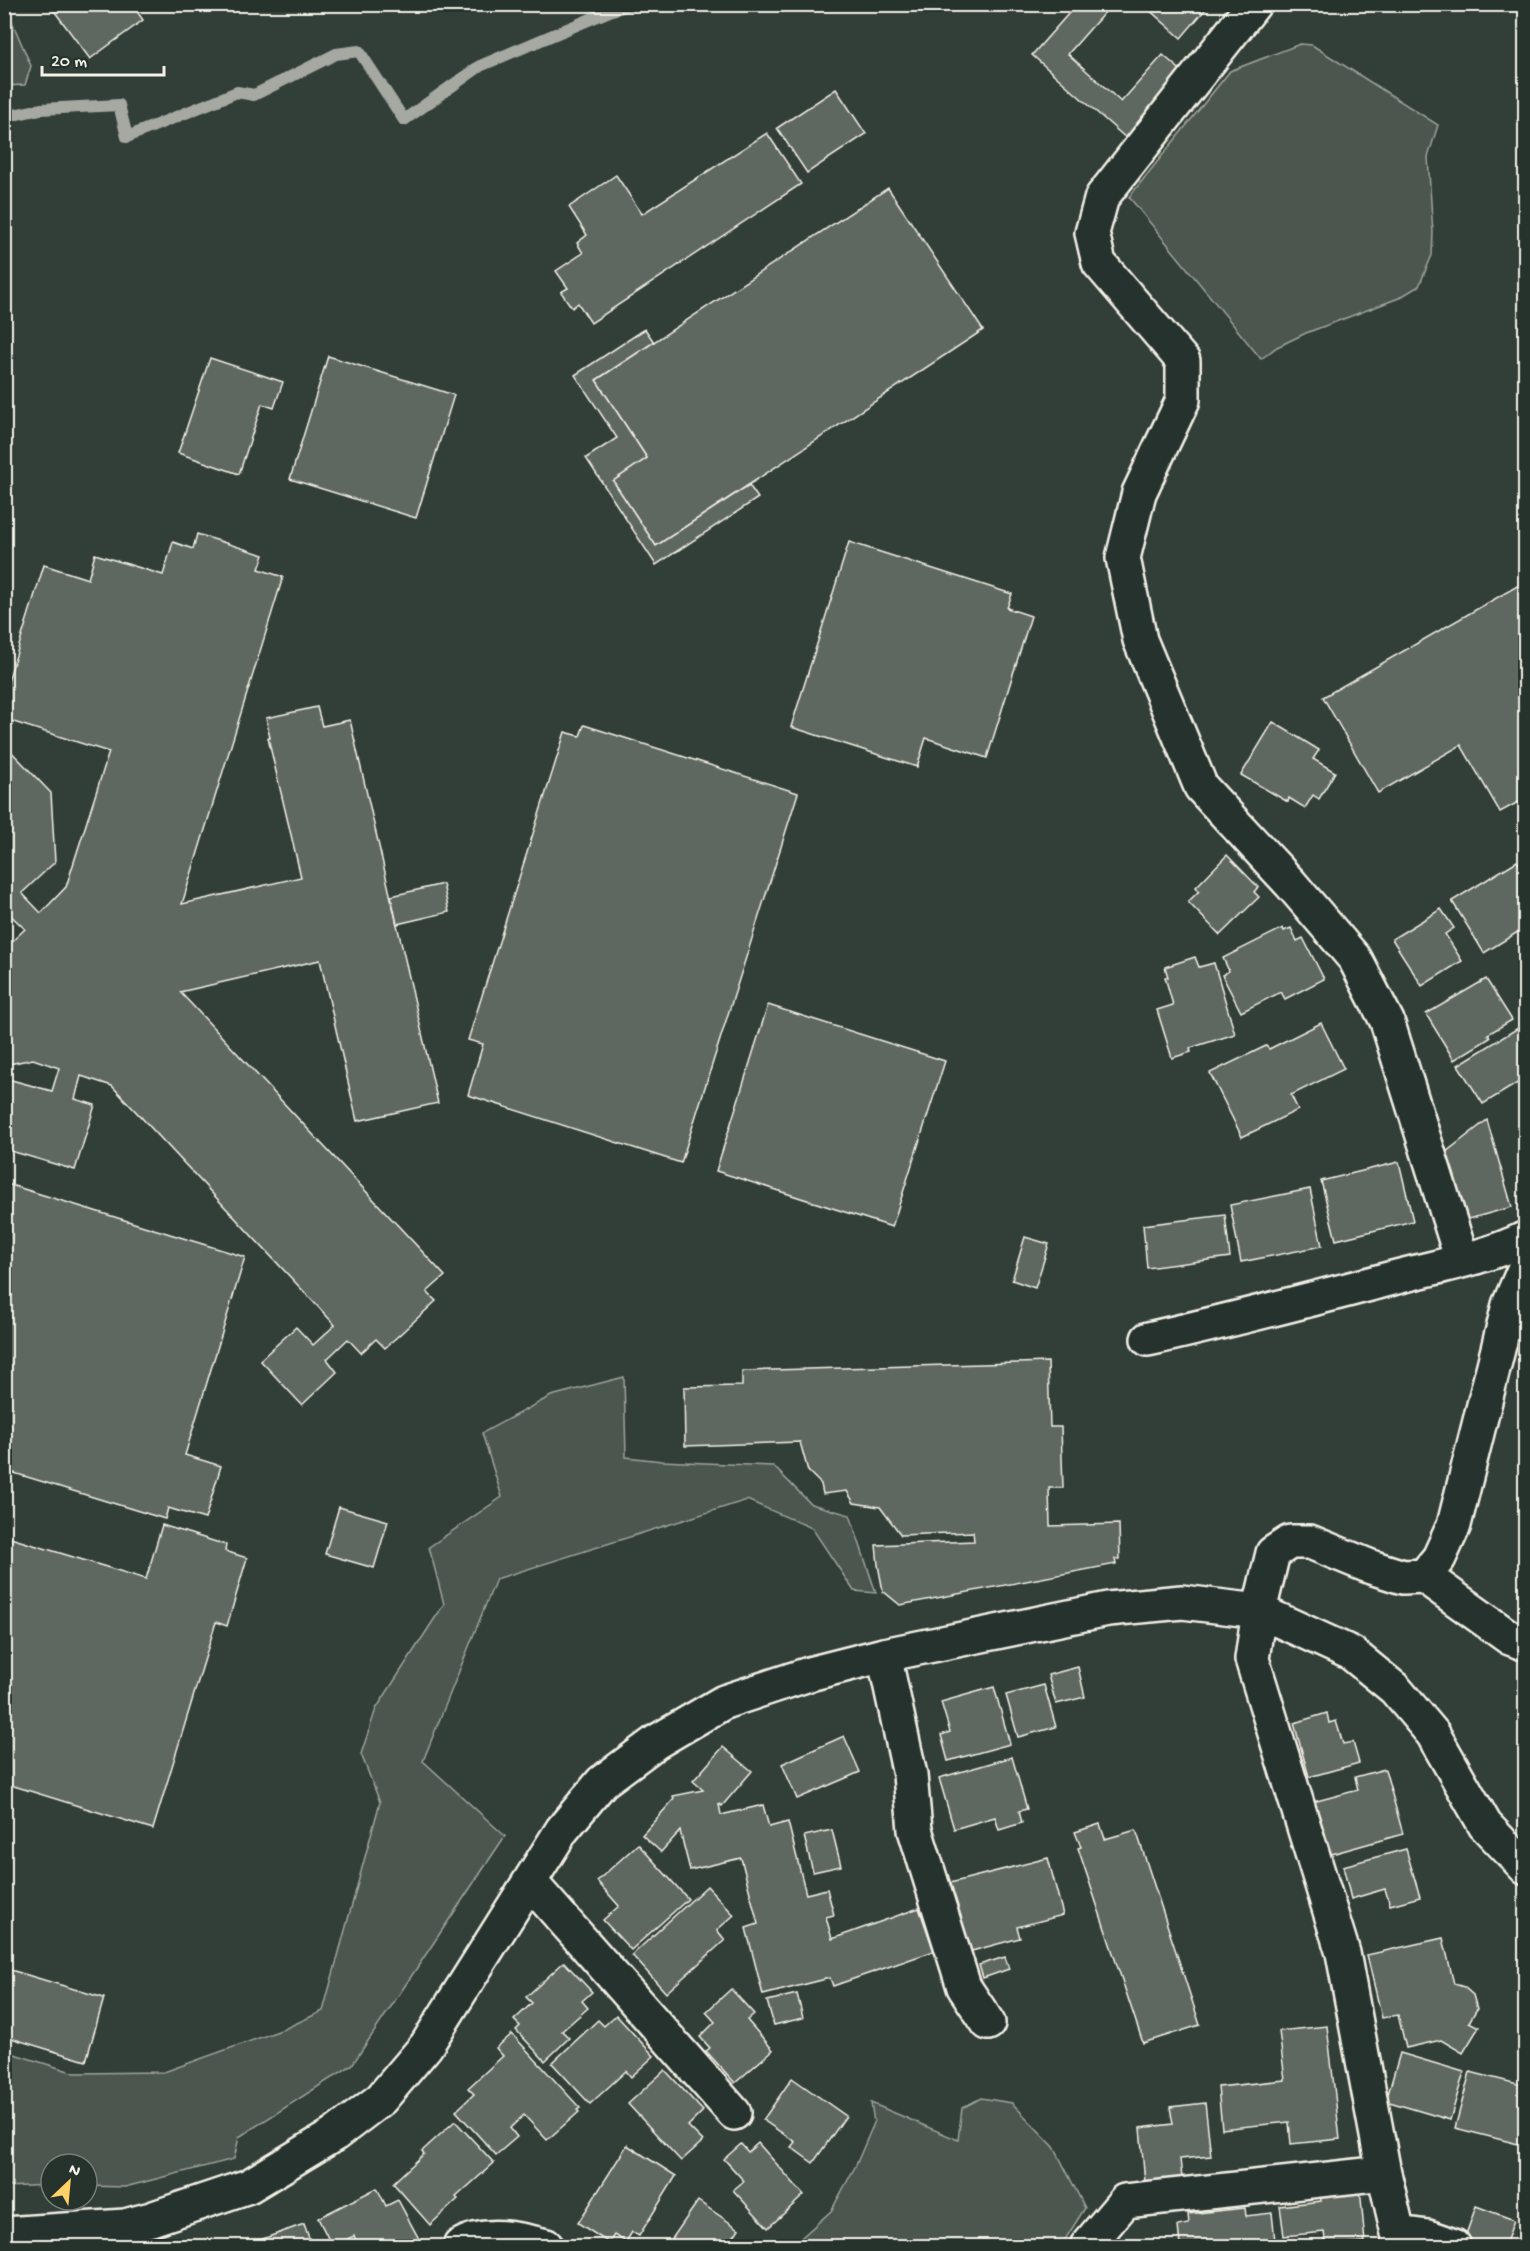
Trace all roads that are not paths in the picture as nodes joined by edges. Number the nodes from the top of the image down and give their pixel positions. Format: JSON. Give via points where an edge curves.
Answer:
{"nodes":[{"id":1,"x":1254,"y":4,"type":"edge"},
{"id":2,"x":1526,"y":1238,"type":"edge"},
{"id":3,"x":1462,"y":1260,"type":"junction"},
{"id":4,"x":1526,"y":1265,"type":"edge"},
{"id":5,"x":1148,"y":1339,"type":"dead end"},
{"id":6,"x":1424,"y":1576,"type":"junction"},
{"id":7,"x":1258,"y":1611,"type":"junction"},
{"id":8,"x":1526,"y":1644,"type":"edge"},
{"id":9,"x":884,"y":1655,"type":"junction"},
{"id":10,"x":1526,"y":1868,"type":"edge"},
{"id":11,"x":530,"y":1882,"type":"junction"},
{"id":12,"x":988,"y":2023,"type":"dead end"},
{"id":13,"x":734,"y":2113,"type":"dead end"},
{"id":14,"x":1384,"y":2173,"type":"junction"},
{"id":15,"x":4,"y":2234,"type":"edge"},
{"id":16,"x":126,"y":2236,"type":"edge"},
{"id":17,"x":1399,"y":2240,"type":"edge"},
{"id":18,"x":460,"y":2247,"type":"edge"},
{"id":19,"x":546,"y":2247,"type":"edge"},
{"id":20,"x":1087,"y":2247,"type":"edge"},
{"id":21,"x":1454,"y":2247,"type":"edge"}],
"edges":[{"from":1,"to":3,"type":"street","via":[[1102,197],[1092,233],[1098,263],[1183,361],[1183,400],[1139,493],[1123,558],[1140,640],[1201,787],[1355,958],[1387,1021]]},
{"from":2,"to":3,"type":"street"},
{"from":3,"to":5,"type":"street"},
{"from":4,"to":6,"type":"street","via":[[1509,1305],[1454,1525],[1439,1558]]},
{"from":6,"to":7,"type":"street","via":[[1403,1576],[1310,1542],[1290,1542],[1273,1553]]},
{"from":6,"to":8,"type":"street","via":[[1510,1638]]},
{"from":7,"to":9,"type":"street","via":[[1182,1602],[1108,1609]]},
{"from":7,"to":10,"type":"street","via":[[1351,1653],[1395,1689],[1433,1734],[1485,1826]]},
{"from":7,"to":14,"type":"street","via":[[1252,1659],[1343,1953]]},
{"from":9,"to":11,"type":"street","via":[[724,1702],[656,1742],[602,1782],[561,1830]]},
{"from":9,"to":12,"type":"street","via":[[910,1775],[915,1830],[964,1987]]},
{"from":11,"to":13,"type":"street"},
{"from":11,"to":16,"type":"street","via":[[426,2046],[381,2098],[335,2134],[249,2186]]},
{"from":14,"to":17,"type":"street"},
{"from":14,"to":20,"type":"street","via":[[1125,2201]]},
{"from":15,"to":16,"type":"street"},
{"from":17,"to":21,"type":"street","via":[[1428,2237]]},
{"from":18,"to":19,"type":"street","via":[[501,2237]]}]}
